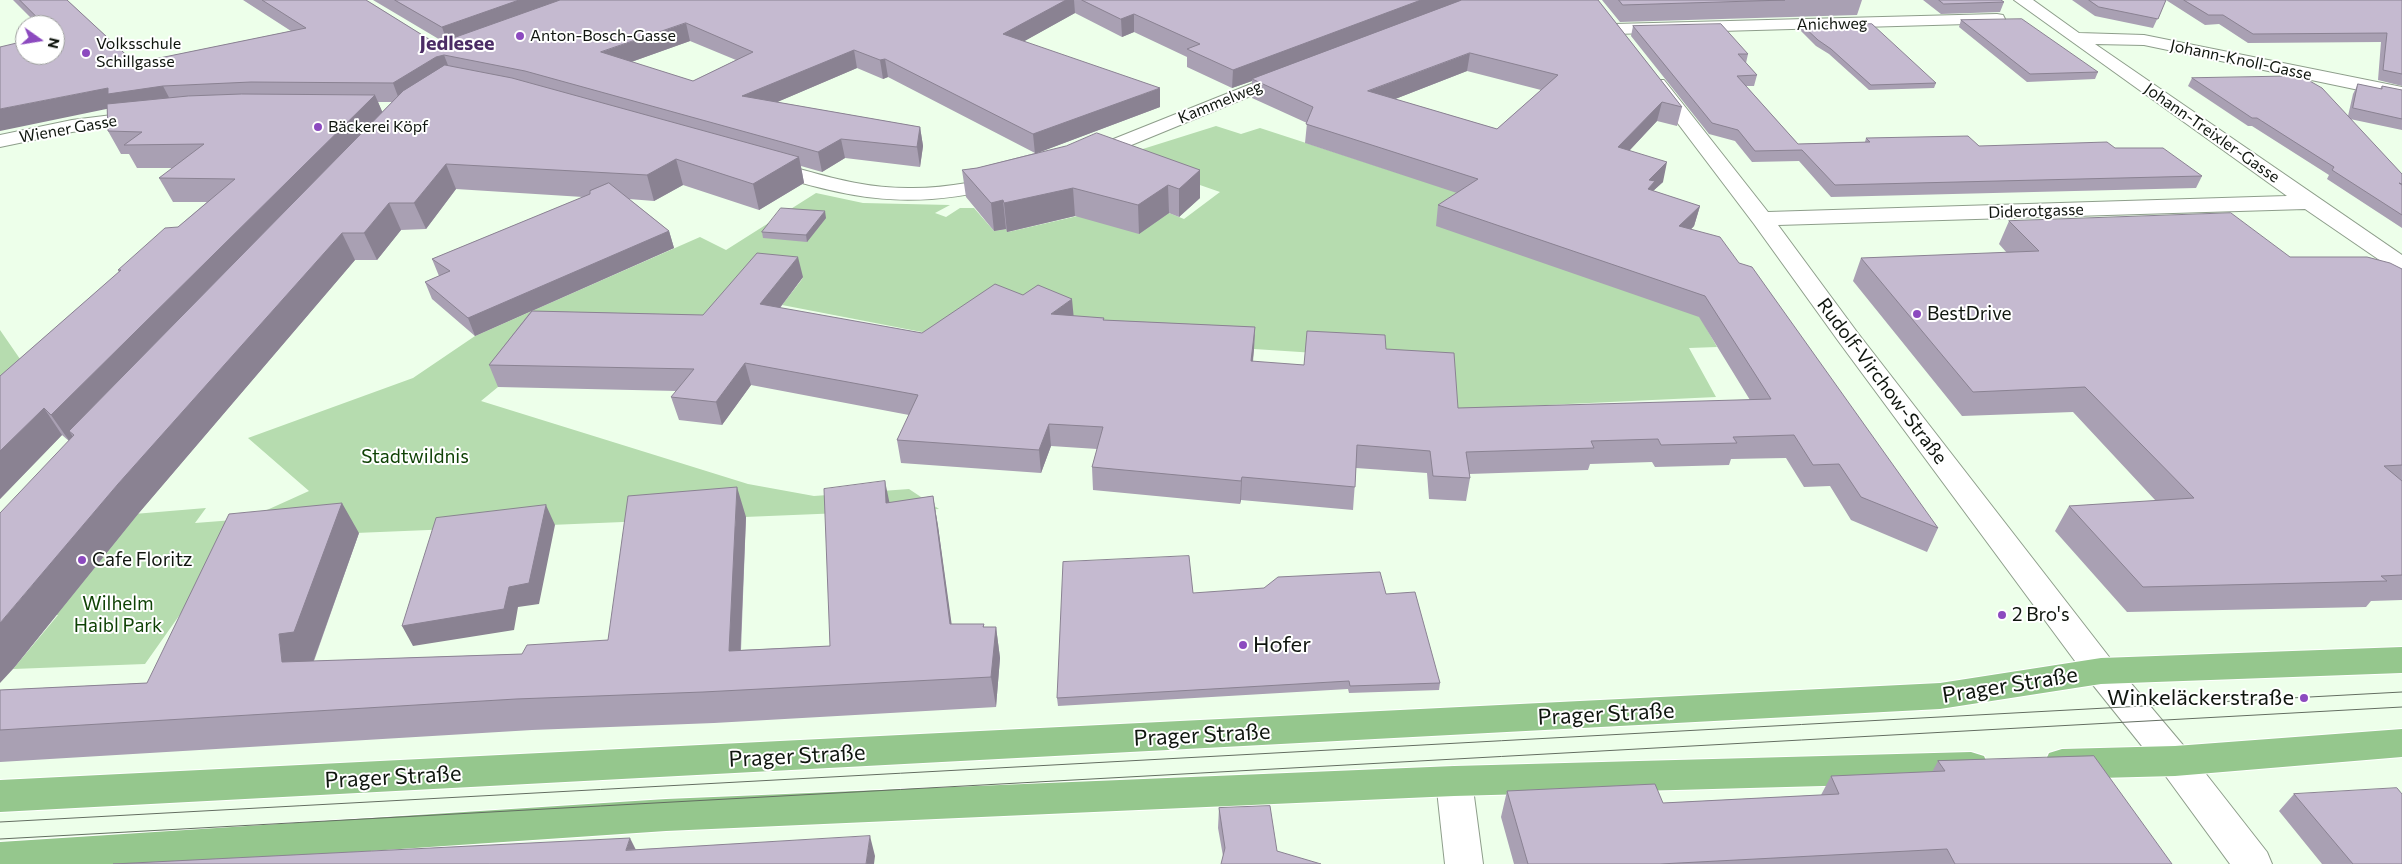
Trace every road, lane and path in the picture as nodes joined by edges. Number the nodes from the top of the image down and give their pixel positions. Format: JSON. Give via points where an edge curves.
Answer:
{"nodes":[{"id":1,"x":2022,"y":0,"type":"edge"},
{"id":2,"x":2049,"y":18,"type":"junction"},
{"id":3,"x":2078,"y":38,"type":"junction"},
{"id":4,"x":1627,"y":44,"type":"edge"},
{"id":5,"x":1644,"y":67,"type":"edge"},
{"id":6,"x":1306,"y":68,"type":"edge"},
{"id":7,"x":2402,"y":93,"type":"edge"},
{"id":8,"x":163,"y":114,"type":"edge"},
{"id":9,"x":0,"y":141,"type":"edge"},
{"id":10,"x":751,"y":162,"type":"edge"},
{"id":11,"x":1069,"y":164,"type":"edge"},
{"id":12,"x":1016,"y":179,"type":"edge"},
{"id":13,"x":2310,"y":202,"type":"junction"},
{"id":14,"x":1762,"y":219,"type":"junction"},
{"id":15,"x":2402,"y":265,"type":"edge"},
{"id":16,"x":2402,"y":660,"type":"edge"},
{"id":17,"x":2101,"y":671,"type":"junction"},
{"id":18,"x":2402,"y":743,"type":"edge"},
{"id":19,"x":2175,"y":761,"type":"junction"},
{"id":20,"x":1454,"y":782,"type":"junction"},
{"id":21,"x":0,"y":796,"type":"edge"},
{"id":22,"x":0,"y":858,"type":"edge"},
{"id":23,"x":1464,"y":864,"type":"edge"},
{"id":24,"x":2253,"y":864,"type":"edge"}],
"edges":[{"from":1,"to":2,"type":"street","name":"Johann-Treixler-Gasse"},
{"from":2,"to":3,"type":"street","name":"Johann-Treixler-Gasse"},
{"from":2,"to":4,"type":"street","name":"Anichweg","via":[[1609,22]]},
{"from":3,"to":7,"type":"street","name":"Johann-Knoll-Gasse","via":[[2144,40]]},
{"from":3,"to":13,"type":"street","name":"Johann-Treixler-Gasse"},
{"from":5,"to":14,"type":"street","name":"Rudolf-Virchow-Straße"},
{"from":6,"to":11,"type":"street","name":"Kammelweg"},
{"from":8,"to":9,"type":"street","name":"Wiener Gasse","via":[[72,126]]},
{"from":10,"to":12,"type":"street","via":[[860,191],[926,194],[980,188]]},
{"from":13,"to":14,"type":"street","name":"Diderotgasse"},
{"from":13,"to":15,"type":"street","name":"Johann-Treixler-Gasse"},
{"from":14,"to":17,"type":"street","name":"Rudolf-Virchow-Straße"},
{"from":16,"to":17,"type":"main road","name":"Prager Straße"},
{"from":17,"to":19,"type":"street","name":"Rudolf-Virchow-Straße"},
{"from":17,"to":21,"type":"main road","name":"Prager Straße","via":[[1930,697]]},
{"from":18,"to":19,"type":"main road"},
{"from":19,"to":20,"type":"main road"},
{"from":19,"to":24,"type":"street","name":"Rudolf-Virchow-Straße"},
{"from":20,"to":22,"type":"main road","via":[[666,815]]},
{"from":20,"to":23,"type":"street"}]}
